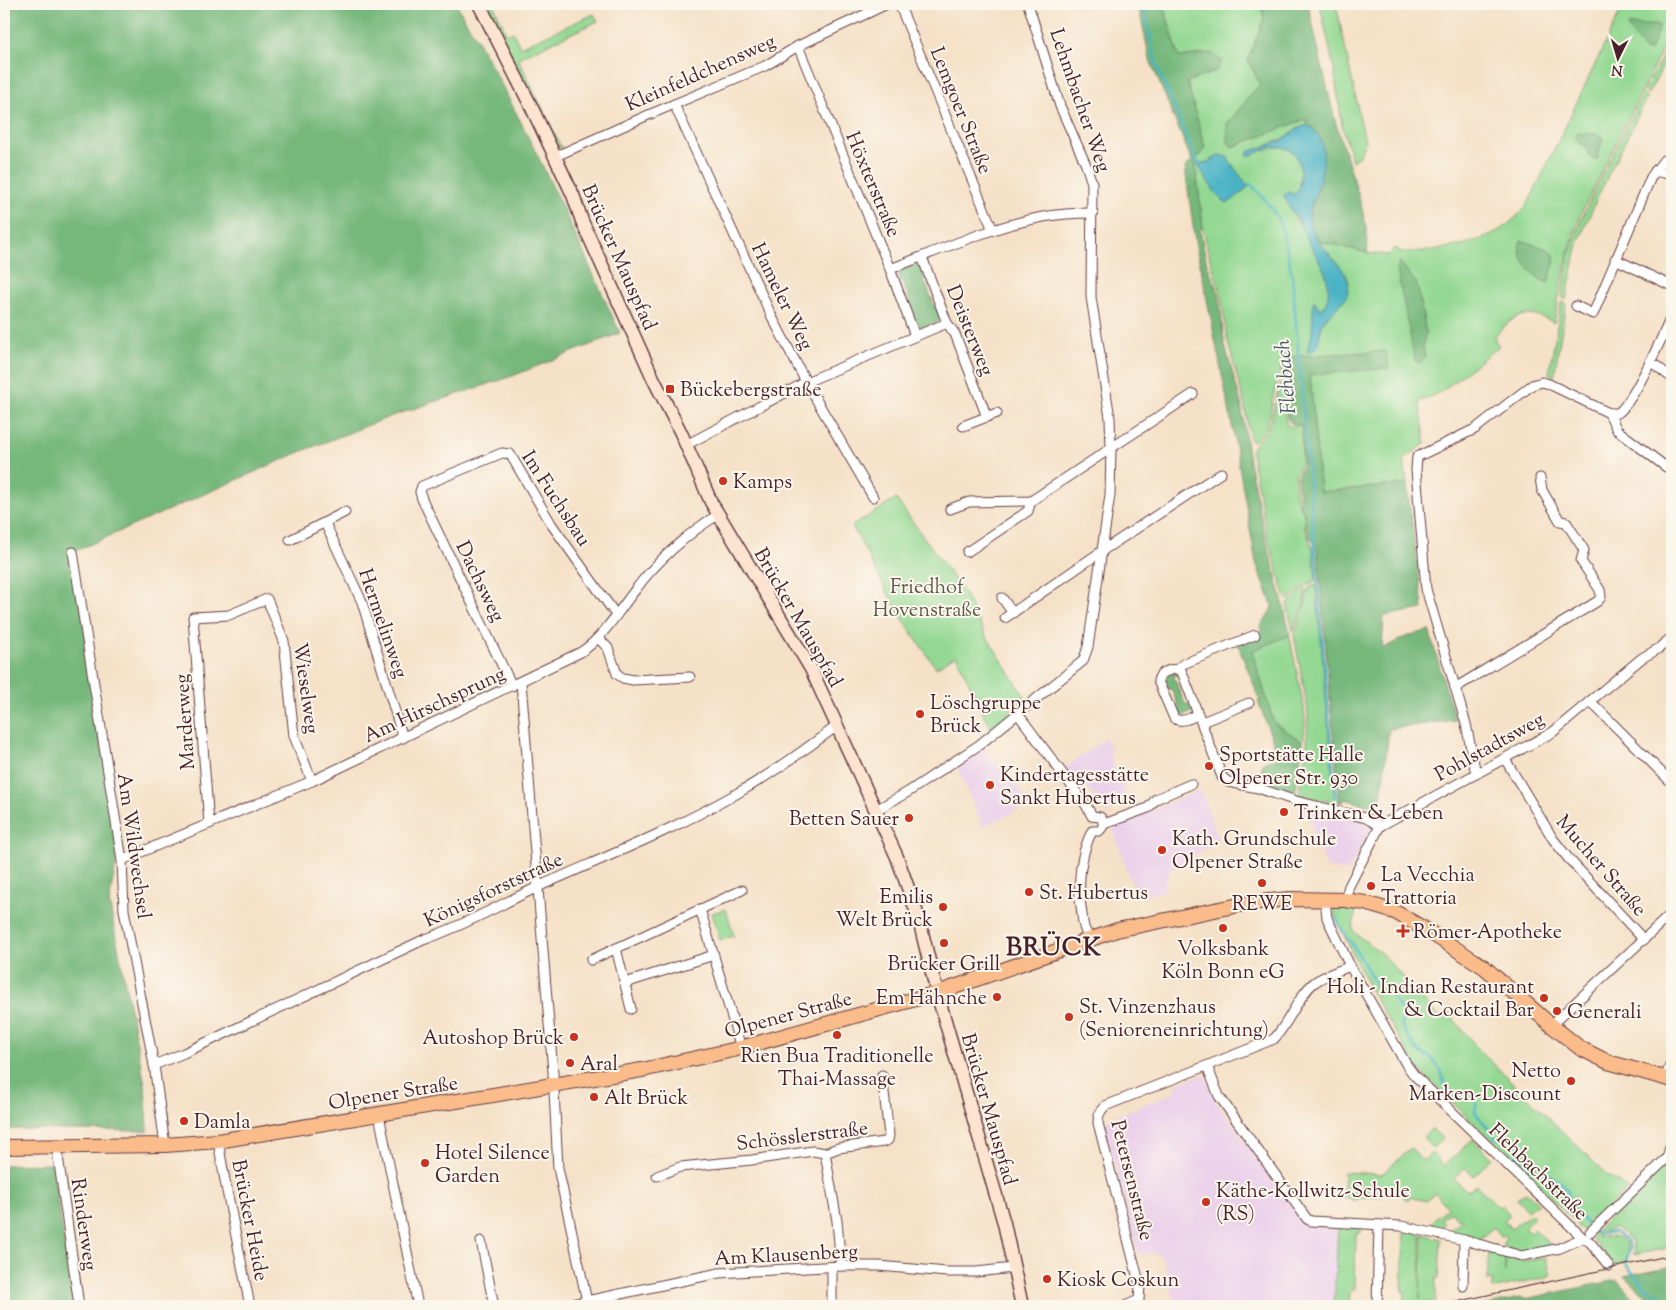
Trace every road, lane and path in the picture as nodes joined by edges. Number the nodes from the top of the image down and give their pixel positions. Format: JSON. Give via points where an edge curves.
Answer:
{"nodes":[{"id":1,"x":479,"y":4,"type":"edge"},
{"id":2,"x":887,"y":4,"type":"edge"},
{"id":3,"x":899,"y":4,"type":"edge"},
{"id":4,"x":1028,"y":4,"type":"edge"},
{"id":5,"x":798,"y":46,"type":"junction"},
{"id":6,"x":674,"y":104,"type":"junction"},
{"id":7,"x":554,"y":157,"type":"junction"},
{"id":8,"x":1672,"y":161,"type":"edge"},
{"id":9,"x":1655,"y":171,"type":"junction"},
{"id":10,"x":1672,"y":175,"type":"edge"},
{"id":11,"x":1093,"y":213,"type":"junction"},
{"id":12,"x":993,"y":230,"type":"junction"},
{"id":13,"x":922,"y":257,"type":"junction"},
{"id":14,"x":1615,"y":259,"type":"junction"},
{"id":15,"x":890,"y":269,"type":"junction"},
{"id":16,"x":1672,"y":286,"type":"edge"},
{"id":17,"x":1576,"y":306,"type":"dead end"},
{"id":18,"x":1672,"y":315,"type":"edge"},
{"id":19,"x":947,"y":323,"type":"junction"},
{"id":20,"x":915,"y":336,"type":"junction"},
{"id":21,"x":1650,"y":361,"type":"junction"},
{"id":22,"x":1672,"y":378,"type":"edge"},
{"id":23,"x":806,"y":382,"type":"junction"},
{"id":24,"x":1194,"y":394,"type":"dead end"},
{"id":25,"x":997,"y":413,"type":"dead end"},
{"id":26,"x":1610,"y":413,"type":"junction"},
{"id":27,"x":986,"y":417,"type":"junction"},
{"id":28,"x":963,"y":426,"type":"dead end"},
{"id":29,"x":686,"y":445,"type":"junction"},
{"id":30,"x":1111,"y":448,"type":"junction"},
{"id":31,"x":1672,"y":469,"type":"edge"},
{"id":32,"x":1221,"y":473,"type":"dead end"},
{"id":33,"x":1540,"y":478,"type":"dead end"},
{"id":34,"x":420,"y":490,"type":"joint"},
{"id":35,"x":873,"y":497,"type":"dead end"},
{"id":36,"x":1031,"y":501,"type":"junction"},
{"id":37,"x":950,"y":510,"type":"dead end"},
{"id":38,"x":346,"y":512,"type":"dead end"},
{"id":39,"x":718,"y":515,"type":"junction"},
{"id":40,"x":325,"y":523,"type":"junction"},
{"id":41,"x":290,"y":540,"type":"dead end"},
{"id":42,"x":1102,"y":551,"type":"junction"},
{"id":43,"x":73,"y":552,"type":"dead end"},
{"id":44,"x":967,"y":552,"type":"dead end"},
{"id":45,"x":1002,"y":598,"type":"dead end"},
{"id":46,"x":267,"y":599,"type":"joint"},
{"id":47,"x":616,"y":615,"type":"junction"},
{"id":48,"x":1255,"y":635,"type":"dead end"},
{"id":49,"x":1672,"y":637,"type":"edge"},
{"id":50,"x":598,"y":638,"type":"junction"},
{"id":51,"x":1179,"y":669,"type":"junction"},
{"id":52,"x":690,"y":676,"type":"dead end"},
{"id":53,"x":522,"y":682,"type":"junction"},
{"id":54,"x":512,"y":686,"type":"junction"},
{"id":55,"x":1455,"y":688,"type":"junction"},
{"id":56,"x":1590,"y":701,"type":"junction"},
{"id":57,"x":1249,"y":703,"type":"dead end"},
{"id":58,"x":1018,"y":714,"type":"junction"},
{"id":59,"x":1199,"y":718,"type":"junction"},
{"id":60,"x":837,"y":726,"type":"junction"},
{"id":61,"x":403,"y":738,"type":"junction"},
{"id":62,"x":1505,"y":759,"type":"junction"},
{"id":63,"x":1476,"y":774,"type":"junction"},
{"id":64,"x":1670,"y":778,"type":"edge"},
{"id":65,"x":312,"y":781,"type":"junction"},
{"id":66,"x":1191,"y":784,"type":"dead end"},
{"id":67,"x":876,"y":810,"type":"junction"},
{"id":68,"x":1092,"y":816,"type":"junction"},
{"id":69,"x":209,"y":824,"type":"junction"},
{"id":70,"x":1104,"y":824,"type":"junction"},
{"id":71,"x":1380,"y":826,"type":"junction"},
{"id":72,"x":1092,"y":831,"type":"junction"},
{"id":73,"x":122,"y":860,"type":"junction"},
{"id":74,"x":538,"y":887,"type":"junction"},
{"id":75,"x":742,"y":890,"type":"dead end"},
{"id":76,"x":1325,"y":899,"type":"junction"},
{"id":77,"x":1345,"y":900,"type":"junction"},
{"id":78,"x":700,"y":909,"type":"junction"},
{"id":79,"x":1672,"y":913,"type":"edge"},
{"id":80,"x":1091,"y":940,"type":"junction"},
{"id":81,"x":1644,"y":940,"type":"junction"},
{"id":82,"x":616,"y":948,"type":"junction"},
{"id":83,"x":714,"y":955,"type":"junction"},
{"id":84,"x":591,"y":960,"type":"dead end"},
{"id":85,"x":1350,"y":966,"type":"junction"},
{"id":86,"x":625,"y":983,"type":"junction"},
{"id":87,"x":937,"y":993,"type":"junction"},
{"id":88,"x":631,"y":1009,"type":"dead end"},
{"id":89,"x":1551,"y":1025,"type":"junction"},
{"id":90,"x":740,"y":1048,"type":"junction"},
{"id":91,"x":1672,"y":1061,"type":"edge"},
{"id":92,"x":154,"y":1065,"type":"junction"},
{"id":93,"x":1207,"y":1066,"type":"junction"},
{"id":94,"x":882,"y":1075,"type":"dead end"},
{"id":95,"x":1669,"y":1079,"type":"edge"},
{"id":96,"x":553,"y":1085,"type":"junction"},
{"id":97,"x":379,"y":1115,"type":"junction"},
{"id":98,"x":1672,"y":1140,"type":"edge"},
{"id":99,"x":218,"y":1141,"type":"junction"},
{"id":100,"x":165,"y":1145,"type":"junction"},
{"id":101,"x":58,"y":1146,"type":"junction"},
{"id":102,"x":4,"y":1147,"type":"edge"},
{"id":103,"x":825,"y":1152,"type":"junction"},
{"id":104,"x":657,"y":1176,"type":"dead end"},
{"id":105,"x":1379,"y":1225,"type":"junction"},
{"id":106,"x":1592,"y":1229,"type":"dead end"},
{"id":107,"x":1583,"y":1238,"type":"junction"},
{"id":108,"x":1464,"y":1240,"type":"junction"},
{"id":109,"x":481,"y":1241,"type":"dead end"},
{"id":110,"x":836,"y":1266,"type":"junction"},
{"id":111,"x":1609,"y":1266,"type":"dead end"},
{"id":112,"x":1013,"y":1268,"type":"junction"},
{"id":113,"x":1463,"y":1286,"type":"dead end"},
{"id":114,"x":587,"y":1304,"type":"edge"},
{"id":115,"x":1377,"y":1305,"type":"dead end"},
{"id":116,"x":79,"y":1306,"type":"edge"},
{"id":117,"x":250,"y":1306,"type":"edge"},
{"id":118,"x":418,"y":1306,"type":"edge"},
{"id":119,"x":494,"y":1306,"type":"edge"},
{"id":120,"x":563,"y":1306,"type":"edge"},
{"id":121,"x":832,"y":1306,"type":"edge"},
{"id":122,"x":1022,"y":1306,"type":"edge"},
{"id":123,"x":1125,"y":1306,"type":"edge"}],
"edges":[{"from":1,"to":7,"type":"main road","name":"Brücker Mauspfad"},
{"from":2,"to":5,"type":"street","name":"Kleinfeldchensweg"},
{"from":3,"to":12,"type":"street","name":"Lemgoer Straße"},
{"from":4,"to":11,"type":"street","name":"Lehmbacher Weg","via":[[1060,106],[1092,184]]},
{"from":5,"to":6,"type":"street","name":"Kleinfeldchensweg","via":[[765,66]]},
{"from":5,"to":15,"type":"street","name":"Höxterstraße"},
{"from":6,"to":7,"type":"street","name":"Kleinfeldchensweg"},
{"from":6,"to":23,"type":"street","name":"Hameler Weg","via":[[772,317]]},
{"from":7,"to":29,"type":"main road","name":"Brücker Mauspfad"},
{"from":8,"to":9,"type":"street","via":[[1664,160]]},
{"from":9,"to":10,"type":"street"},
{"from":9,"to":14,"type":"street"},
{"from":11,"to":12,"type":"street","via":[[1044,216]]},
{"from":11,"to":30,"type":"street","name":"Lehmbacher Weg","via":[[1091,297],[1110,418]]},
{"from":12,"to":13,"type":"street"},
{"from":13,"to":15,"type":"street"},
{"from":13,"to":19,"type":"street","name":"Deisterweg"},
{"from":14,"to":16,"type":"street"},
{"from":14,"to":17,"type":"street","via":[[1593,314]]},
{"from":15,"to":20,"type":"street","name":"Höxterstraße"},
{"from":18,"to":21,"type":"street"},
{"from":19,"to":20,"type":"street"},
{"from":19,"to":27,"type":"street","name":"Deisterweg","via":[[955,334]]},
{"from":20,"to":23,"type":"street"},
{"from":21,"to":22,"type":"street"},
{"from":21,"to":26,"type":"street","via":[[1622,409],[1618,413]]},
{"from":23,"to":29,"type":"street"},
{"from":23,"to":35,"type":"street","name":"Hameler Weg"},
{"from":24,"to":30,"type":"street"},
{"from":25,"to":27,"type":"street"},
{"from":26,"to":31,"type":"street","via":[[1617,430]]},
{"from":26,"to":55,"type":"street","via":[[1539,382],[1475,429],[1417,457],[1426,589]]},
{"from":27,"to":28,"type":"street"},
{"from":29,"to":39,"type":"main road","name":"Brücker Mauspfad"},
{"from":30,"to":36,"type":"street"},
{"from":30,"to":42,"type":"street","name":"Lehmbacher Weg","via":[[1110,495]]},
{"from":32,"to":42,"type":"street"},
{"from":33,"to":55,"type":"street","via":[[1542,490],[1560,521],[1566,522],[1584,550],[1582,561],[1601,597]]},
{"from":34,"to":47,"type":"street","name":"Im Fuchsbau","via":[[437,479],[502,453],[510,454],[552,525]]},
{"from":34,"to":54,"type":"street","name":"Dachsweg"},
{"from":36,"to":37,"type":"street","via":[[969,502]]},
{"from":36,"to":44,"type":"street","via":[[1028,511]]},
{"from":38,"to":40,"type":"street"},
{"from":39,"to":47,"type":"street","name":"Am Hirschsprung","via":[[658,563]]},
{"from":39,"to":60,"type":"main road","name":"Brücker Mauspfad","via":[[808,663]]},
{"from":40,"to":41,"type":"street"},
{"from":40,"to":61,"type":"street","name":"Hermelinweg","via":[[362,602]]},
{"from":42,"to":45,"type":"street","via":[[1009,615]]},
{"from":42,"to":58,"type":"street","name":"Lehmbacher Weg","via":[[1088,647],[1083,660]]},
{"from":43,"to":73,"type":"street","name":"Am Wildwechsel"},
{"from":46,"to":65,"type":"street","name":"Wieselweg","via":[[284,641],[294,736]]},
{"from":46,"to":69,"type":"street","name":"Marderweg","via":[[229,615],[193,618]]},
{"from":47,"to":50,"type":"street","name":"Am Hirschsprung"},
{"from":48,"to":51,"type":"street","via":[[1183,664]]},
{"from":49,"to":56,"type":"street","name":"Pohlstadtsweg"},
{"from":50,"to":52,"type":"street","via":[[608,648],[617,674],[623,678]]},
{"from":50,"to":53,"type":"street","name":"Am Hirschsprung","via":[[581,652]]},
{"from":51,"to":59,"type":"street"},
{"from":51,"to":59,"type":"street","via":[[1162,674],[1158,681],[1174,718],[1181,721],[1194,716]]},
{"from":53,"to":54,"type":"street","name":"Am Hirschsprung"},
{"from":53,"to":74,"type":"street"},
{"from":54,"to":61,"type":"street","name":"Am Hirschsprung"},
{"from":55,"to":63,"type":"street"},
{"from":56,"to":62,"type":"street","name":"Pohlstadtsweg","via":[[1553,732]]},
{"from":56,"to":64,"type":"street"},
{"from":57,"to":59,"type":"street"},
{"from":58,"to":67,"type":"street","name":"Lehmbacher Weg","via":[[972,749]]},
{"from":58,"to":68,"type":"street"},
{"from":59,"to":71,"type":"street","via":[[1222,777],[1228,782],[1366,818]]},
{"from":60,"to":67,"type":"main road","name":"Brücker Mauspfad"},
{"from":60,"to":74,"type":"street","name":"Königsforststraße","via":[[735,795]]},
{"from":61,"to":65,"type":"street","name":"Am Hirschsprung"},
{"from":62,"to":63,"type":"street","name":"Pohlstadtsweg"},
{"from":62,"to":81,"type":"street","name":"Mucher Straße","via":[[1553,840]]},
{"from":63,"to":71,"type":"street","name":"Pohlstadtsweg"},
{"from":65,"to":69,"type":"street","name":"Am Hirschsprung"},
{"from":66,"to":70,"type":"street","via":[[1156,799],[1148,808]]},
{"from":67,"to":87,"type":"main road","name":"Brücker Mauspfad","via":[[911,894]]},
{"from":68,"to":70,"type":"street","via":[[1100,817]]},
{"from":68,"to":72,"type":"street","via":[[1088,823]]},
{"from":69,"to":73,"type":"street","name":"Am Hirschsprung"},
{"from":70,"to":72,"type":"street","via":[[1100,831]]},
{"from":71,"to":77,"type":"street"},
{"from":72,"to":80,"type":"street","via":[[1085,845],[1079,873],[1080,904],[1086,935]]},
{"from":73,"to":92,"type":"street","name":"Am Wildwechsel","via":[[124,910]]},
{"from":74,"to":92,"type":"street","name":"Königsforststraße"},
{"from":74,"to":96,"type":"street"},
{"from":75,"to":78,"type":"street"},
{"from":76,"to":77,"type":"main road","name":"Olpener Straße"},
{"from":76,"to":80,"type":"main road","name":"Olpener Straße","via":[[1249,903],[1117,930]]},
{"from":76,"to":85,"type":"street","name":"Flehbachstraße","via":[[1327,918]]},
{"from":77,"to":89,"type":"main road","name":"Olpener Straße","via":[[1395,912],[1415,923],[1484,967]]},
{"from":78,"to":82,"type":"street"},
{"from":78,"to":83,"type":"street"},
{"from":79,"to":81,"type":"street"},
{"from":80,"to":87,"type":"main road","name":"Olpener Straße"},
{"from":81,"to":89,"type":"street"},
{"from":82,"to":84,"type":"street"},
{"from":82,"to":86,"type":"street"},
{"from":83,"to":86,"type":"street"},
{"from":83,"to":90,"type":"street"},
{"from":85,"to":93,"type":"street","name":"Petersenstraße","via":[[1314,983],[1274,1039]]},
{"from":85,"to":107,"type":"street","name":"Flehbachstraße","via":[[1414,1075]]},
{"from":86,"to":88,"type":"street"},
{"from":87,"to":90,"type":"main road","name":"Olpener Straße"},
{"from":87,"to":112,"type":"main road","name":"Brücker Mauspfad","via":[[1004,1223]]},
{"from":89,"to":95,"type":"main road","name":"Olpener Straße","via":[[1580,1048],[1608,1062]]},
{"from":90,"to":96,"type":"main road","name":"Olpener Straße","via":[[642,1070]]},
{"from":91,"to":95,"type":"street"},
{"from":92,"to":100,"type":"street","name":"Am Wildwechsel"},
{"from":93,"to":105,"type":"street","via":[[1219,1096],[1308,1220],[1315,1223]]},
{"from":93,"to":123,"type":"street","name":"Petersenstraße","via":[[1105,1106],[1098,1116],[1140,1286],[1139,1300]]},
{"from":94,"to":103,"type":"street","name":"Schösslerstraße","via":[[888,1140]]},
{"from":96,"to":97,"type":"main road","name":"Olpener Straße"},
{"from":96,"to":114,"type":"street","via":[[560,1182]]},
{"from":97,"to":99,"type":"main road","name":"Olpener Straße"},
{"from":97,"to":118,"type":"street"},
{"from":98,"to":106,"type":"street","via":[[1667,1158]]},
{"from":99,"to":100,"type":"main road","name":"Olpener Straße"},
{"from":99,"to":117,"type":"street","name":"Brücker Heide"},
{"from":100,"to":101,"type":"main road","name":"Olpener Straße"},
{"from":101,"to":102,"type":"main road","name":"Olpener Straße"},
{"from":101,"to":116,"type":"street","name":"Rinderweg"},
{"from":103,"to":104,"type":"street","name":"Schösslerstraße","via":[[680,1168]]},
{"from":103,"to":110,"type":"street","via":[[837,1221]]},
{"from":105,"to":108,"type":"street"},
{"from":105,"to":115,"type":"street"},
{"from":107,"to":108,"type":"street","via":[[1574,1244],[1522,1256]]},
{"from":107,"to":111,"type":"street","name":"Flehbachstraße"},
{"from":108,"to":113,"type":"street"},
{"from":109,"to":119,"type":"street"},
{"from":110,"to":112,"type":"street","name":"Am Klausenberg","via":[[947,1272]]},
{"from":110,"to":114,"type":"street","name":"Am Klausenberg","via":[[719,1273]]},
{"from":110,"to":121,"type":"street"},
{"from":112,"to":122,"type":"main road","name":"Brücker Mauspfad"},
{"from":114,"to":120,"type":"street","name":"Am Klausenberg"}]}
